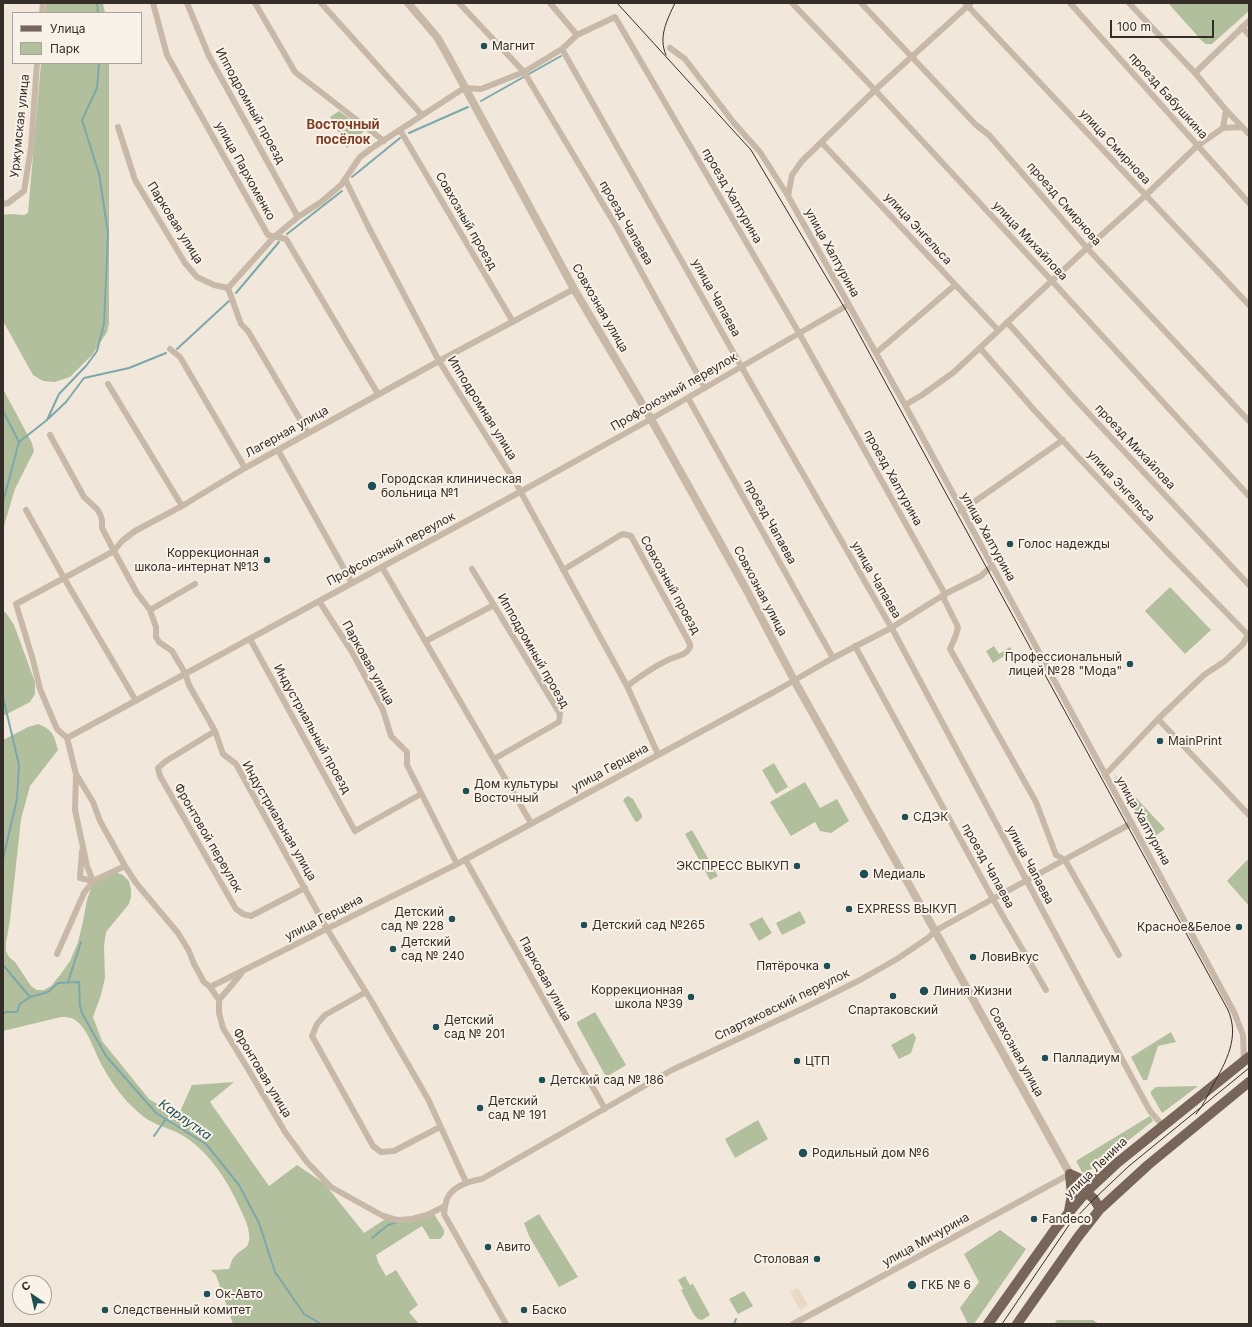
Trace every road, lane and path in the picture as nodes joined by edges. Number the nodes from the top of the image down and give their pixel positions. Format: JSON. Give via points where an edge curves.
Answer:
{"nodes":[{"id":1,"x":153,"y":3,"type":"edge"},
{"id":2,"x":187,"y":3,"type":"edge"},
{"id":3,"x":255,"y":3,"type":"edge"},
{"id":4,"x":321,"y":3,"type":"edge"},
{"id":5,"x":408,"y":3,"type":"edge"},
{"id":6,"x":459,"y":3,"type":"edge"},
{"id":7,"x":550,"y":3,"type":"edge"},
{"id":8,"x":792,"y":3,"type":"edge"},
{"id":9,"x":861,"y":3,"type":"edge"},
{"id":10,"x":1070,"y":3,"type":"edge"},
{"id":11,"x":1129,"y":3,"type":"edge"},
{"id":12,"x":968,"y":4,"type":"edge"},
{"id":13,"x":1249,"y":21,"type":"edge"},
{"id":14,"x":1242,"y":27,"type":"junction"},
{"id":15,"x":577,"y":35,"type":"junction"},
{"id":16,"x":1249,"y":35,"type":"edge"},
{"id":17,"x":670,"y":48,"type":"dead end"},
{"id":18,"x":562,"y":49,"type":"junction"},
{"id":19,"x":911,"y":57,"type":"junction"},
{"id":20,"x":37,"y":64,"type":"edge"},
{"id":21,"x":524,"y":72,"type":"junction"},
{"id":22,"x":1195,"y":73,"type":"junction"},
{"id":23,"x":466,"y":88,"type":"junction"},
{"id":24,"x":875,"y":90,"type":"junction"},
{"id":25,"x":1226,"y":110,"type":"junction"},
{"id":26,"x":422,"y":115,"type":"junction"},
{"id":27,"x":118,"y":127,"type":"dead end"},
{"id":28,"x":1242,"y":127,"type":"junction"},
{"id":29,"x":1223,"y":128,"type":"junction"},
{"id":30,"x":400,"y":130,"type":"junction"},
{"id":31,"x":1249,"y":134,"type":"edge"},
{"id":32,"x":384,"y":140,"type":"junction"},
{"id":33,"x":822,"y":143,"type":"junction"},
{"id":34,"x":1197,"y":146,"type":"junction"},
{"id":35,"x":345,"y":179,"type":"junction"},
{"id":36,"x":788,"y":196,"type":"junction"},
{"id":37,"x":1145,"y":196,"type":"junction"},
{"id":38,"x":1249,"y":203,"type":"edge"},
{"id":39,"x":3,"y":204,"type":"edge"},
{"id":40,"x":298,"y":216,"type":"junction"},
{"id":41,"x":274,"y":237,"type":"junction"},
{"id":42,"x":1087,"y":248,"type":"junction"},
{"id":43,"x":1052,"y":281,"type":"junction"},
{"id":44,"x":954,"y":285,"type":"junction"},
{"id":45,"x":228,"y":288,"type":"junction"},
{"id":46,"x":574,"y":289,"type":"junction"},
{"id":47,"x":848,"y":305,"type":"junction"},
{"id":48,"x":1249,"y":305,"type":"edge"},
{"id":49,"x":513,"y":322,"type":"junction"},
{"id":50,"x":1007,"y":322,"type":"junction"},
{"id":51,"x":998,"y":330,"type":"junction"},
{"id":52,"x":799,"y":334,"type":"junction"},
{"id":53,"x":980,"y":348,"type":"junction"},
{"id":54,"x":170,"y":349,"type":"dead end"},
{"id":55,"x":876,"y":353,"type":"junction"},
{"id":56,"x":439,"y":361,"type":"junction"},
{"id":57,"x":741,"y":366,"type":"junction"},
{"id":58,"x":108,"y":384,"type":"dead end"},
{"id":59,"x":705,"y":388,"type":"junction"},
{"id":60,"x":378,"y":394,"type":"junction"},
{"id":61,"x":688,"y":398,"type":"junction"},
{"id":62,"x":905,"y":405,"type":"junction"},
{"id":63,"x":651,"y":419,"type":"junction"},
{"id":64,"x":1249,"y":421,"type":"edge"},
{"id":65,"x":308,"y":433,"type":"junction"},
{"id":66,"x":50,"y":435,"type":"dead end"},
{"id":67,"x":1063,"y":440,"type":"junction"},
{"id":68,"x":278,"y":450,"type":"junction"},
{"id":69,"x":245,"y":468,"type":"junction"},
{"id":70,"x":520,"y":492,"type":"junction"},
{"id":71,"x":1249,"y":496,"type":"edge"},
{"id":72,"x":182,"y":506,"type":"junction"},
{"id":73,"x":26,"y":510,"type":"dead end"},
{"id":74,"x":962,"y":511,"type":"junction"},
{"id":75,"x":114,"y":551,"type":"junction"},
{"id":76,"x":992,"y":566,"type":"junction"},
{"id":77,"x":382,"y":567,"type":"junction"},
{"id":78,"x":472,"y":569,"type":"dead end"},
{"id":79,"x":563,"y":570,"type":"junction"},
{"id":80,"x":64,"y":578,"type":"junction"},
{"id":81,"x":352,"y":583,"type":"junction"},
{"id":82,"x":195,"y":584,"type":"dead end"},
{"id":83,"x":1249,"y":585,"type":"edge"},
{"id":84,"x":945,"y":594,"type":"junction"},
{"id":85,"x":318,"y":601,"type":"junction"},
{"id":86,"x":494,"y":605,"type":"junction"},
{"id":87,"x":150,"y":610,"type":"junction"},
{"id":88,"x":891,"y":628,"type":"junction"},
{"id":89,"x":1249,"y":635,"type":"edge"},
{"id":90,"x":250,"y":638,"type":"junction"},
{"id":91,"x":426,"y":641,"type":"junction"},
{"id":92,"x":855,"y":646,"type":"junction"},
{"id":93,"x":833,"y":658,"type":"junction"},
{"id":94,"x":186,"y":673,"type":"junction"},
{"id":95,"x":794,"y":680,"type":"junction"},
{"id":96,"x":627,"y":686,"type":"junction"},
{"id":97,"x":136,"y":700,"type":"junction"},
{"id":98,"x":1158,"y":719,"type":"junction"},
{"id":99,"x":215,"y":731,"type":"junction"},
{"id":100,"x":67,"y":738,"type":"junction"},
{"id":101,"x":658,"y":754,"type":"junction"},
{"id":102,"x":494,"y":759,"type":"junction"},
{"id":103,"x":76,"y":774,"type":"junction"},
{"id":104,"x":1105,"y":774,"type":"junction"},
{"id":105,"x":421,"y":794,"type":"junction"},
{"id":106,"x":1249,"y":814,"type":"edge"},
{"id":107,"x":531,"y":823,"type":"junction"},
{"id":108,"x":1132,"y":823,"type":"junction"},
{"id":109,"x":83,"y":845,"type":"junction"},
{"id":110,"x":465,"y":859,"type":"junction"},
{"id":111,"x":1064,"y":860,"type":"junction"},
{"id":112,"x":457,"y":864,"type":"junction"},
{"id":113,"x":125,"y":866,"type":"junction"},
{"id":114,"x":1026,"y":880,"type":"junction"},
{"id":115,"x":93,"y":881,"type":"junction"},
{"id":116,"x":305,"y":888,"type":"junction"},
{"id":117,"x":992,"y":899,"type":"junction"},
{"id":118,"x":327,"y":929,"type":"junction"},
{"id":119,"x":935,"y":931,"type":"junction"},
{"id":120,"x":58,"y":954,"type":"dead end"},
{"id":121,"x":1119,"y":955,"type":"dead end"},
{"id":122,"x":244,"y":971,"type":"junction"},
{"id":123,"x":210,"y":988,"type":"junction"},
{"id":124,"x":1046,"y":990,"type":"dead end"},
{"id":125,"x":366,"y":992,"type":"junction"},
{"id":126,"x":219,"y":1000,"type":"junction"},
{"id":127,"x":1247,"y":1059,"type":"edge"},
{"id":128,"x":1249,"y":1082,"type":"edge"},
{"id":129,"x":605,"y":1109,"type":"junction"},
{"id":130,"x":1163,"y":1126,"type":"junction"},
{"id":131,"x":440,"y":1127,"type":"junction"},
{"id":132,"x":1070,"y":1174,"type":"junction"},
{"id":133,"x":1100,"y":1179,"type":"junction"},
{"id":134,"x":466,"y":1182,"type":"junction"},
{"id":135,"x":1086,"y":1192,"type":"junction"},
{"id":136,"x":445,"y":1206,"type":"junction"},
{"id":137,"x":1100,"y":1209,"type":"junction"},
{"id":138,"x":1069,"y":1212,"type":"junction"},
{"id":139,"x":506,"y":1324,"type":"edge"},
{"id":140,"x":793,"y":1324,"type":"edge"},
{"id":141,"x":988,"y":1324,"type":"edge"},
{"id":142,"x":1018,"y":1324,"type":"edge"}],
"edges":[{"from":1,"to":41,"type":"street","name":"улица Пархоменко","via":[[167,55],[268,235]]},
{"from":2,"to":40,"type":"street","name":"Ипподромный проезд","via":[[209,56]]},
{"from":3,"to":32,"type":"street","via":[[295,72]]},
{"from":4,"to":26,"type":"street"},
{"from":5,"to":23,"type":"street","name":"Совхозная улица","via":[[437,38]]},
{"from":6,"to":21,"type":"street"},
{"from":7,"to":15,"type":"street"},
{"from":8,"to":24,"type":"street","name":"улица Михайлова"},
{"from":9,"to":19,"type":"street","name":"проезд Смирнова"},
{"from":10,"to":34,"type":"street","name":"проезд Бабушкина"},
{"from":11,"to":22,"type":"street"},
{"from":12,"to":19,"type":"street"},
{"from":12,"to":37,"type":"street","name":"улица Смирнова"},
{"from":13,"to":14,"type":"street"},
{"from":14,"to":16,"type":"street"},
{"from":14,"to":22,"type":"street"},
{"from":15,"to":18,"type":"street"},
{"from":15,"to":52,"type":"street","name":"проезд Халтурина","via":[[615,17]]},
{"from":17,"to":36,"type":"street","name":"улица Халтурина","via":[[685,59],[734,123],[760,152]]},
{"from":18,"to":21,"type":"street"},
{"from":18,"to":57,"type":"street","name":"улица Чапаева"},
{"from":19,"to":24,"type":"street"},
{"from":19,"to":42,"type":"street","name":"проезд Смирнова","via":[[976,125],[989,135]]},
{"from":20,"to":39,"type":"street","name":"Уржумская улица","via":[[31,148],[24,190]]},
{"from":21,"to":23,"type":"street","via":[[481,89]]},
{"from":21,"to":59,"type":"street","name":"проезд Чапаева","via":[[616,226]]},
{"from":22,"to":25,"type":"street"},
{"from":23,"to":26,"type":"street"},
{"from":23,"to":46,"type":"street","name":"Совхозная улица"},
{"from":24,"to":33,"type":"street"},
{"from":24,"to":43,"type":"street","name":"улица Михайлова"},
{"from":25,"to":28,"type":"street"},
{"from":25,"to":29,"type":"street"},
{"from":26,"to":30,"type":"street"},
{"from":27,"to":45,"type":"street","name":"Парковая улица","via":[[135,180],[185,263],[198,277],[214,285]]},
{"from":28,"to":29,"type":"street"},
{"from":28,"to":31,"type":"street"},
{"from":29,"to":34,"type":"street"},
{"from":30,"to":32,"type":"street"},
{"from":30,"to":49,"type":"street","name":"Совхозный проезд"},
{"from":32,"to":35,"type":"street","via":[[360,157]]},
{"from":33,"to":36,"type":"street","via":[[802,161],[792,175]]},
{"from":33,"to":44,"type":"street","name":"улица Энгельса"},
{"from":34,"to":37,"type":"street"},
{"from":34,"to":38,"type":"street","name":"проезд Бабушкина"},
{"from":35,"to":40,"type":"street","via":[[321,202]]},
{"from":35,"to":56,"type":"street","name":"Ипподромная улица"},
{"from":36,"to":47,"type":"street","name":"улица Халтурина"},
{"from":37,"to":42,"type":"street"},
{"from":37,"to":48,"type":"street","name":"улица Смирнова"},
{"from":40,"to":41,"type":"street"},
{"from":41,"to":45,"type":"street"},
{"from":41,"to":60,"type":"street","name":"улица Пархоменко","via":[[286,239]]},
{"from":42,"to":43,"type":"street"},
{"from":42,"to":64,"type":"street","name":"проезд Смирнова"},
{"from":43,"to":50,"type":"street"},
{"from":43,"to":71,"type":"street","name":"улица Михайлова"},
{"from":44,"to":51,"type":"street","name":"улица Энгельса"},
{"from":44,"to":55,"type":"street"},
{"from":45,"to":65,"type":"street","via":[[241,324],[248,331]]},
{"from":46,"to":49,"type":"street","name":"Лагерная улица"},
{"from":46,"to":63,"type":"street","name":"Совхозная улица"},
{"from":47,"to":52,"type":"street","name":"Профсоюзный переулок"},
{"from":47,"to":55,"type":"street","name":"улица Халтурина"},
{"from":49,"to":56,"type":"street","name":"Лагерная улица"},
{"from":50,"to":51,"type":"street"},
{"from":50,"to":83,"type":"street","name":"проезд Михайлова","via":[[1082,407]]},
{"from":51,"to":53,"type":"street"},
{"from":52,"to":57,"type":"street","name":"Профсоюзный переулок"},
{"from":52,"to":84,"type":"street","name":"проезд Халтурина"},
{"from":53,"to":62,"type":"street","via":[[954,372],[922,396]]},
{"from":53,"to":67,"type":"street","name":"улица Энгельса","via":[[1034,411]]},
{"from":54,"to":69,"type":"street","via":[[180,357]]},
{"from":55,"to":62,"type":"street","name":"улица Халтурина"},
{"from":56,"to":60,"type":"street","name":"Лагерная улица"},
{"from":56,"to":70,"type":"street","name":"Ипподромная улица"},
{"from":57,"to":59,"type":"street","name":"Профсоюзный переулок"},
{"from":57,"to":88,"type":"street","name":"улица Чапаева"},
{"from":58,"to":72,"type":"street"},
{"from":59,"to":61,"type":"street","name":"Профсоюзный переулок"},
{"from":60,"to":65,"type":"street","name":"Лагерная улица"},
{"from":61,"to":63,"type":"street","name":"Профсоюзный переулок"},
{"from":61,"to":93,"type":"street","name":"проезд Чапаева"},
{"from":62,"to":74,"type":"street","name":"улица Халтурина"},
{"from":63,"to":70,"type":"street","name":"Профсоюзный переулок"},
{"from":63,"to":95,"type":"street","name":"Совхозная улица"},
{"from":65,"to":68,"type":"street","name":"Лагерная улица"},
{"from":66,"to":75,"type":"street","name":"Индустриальная улица","via":[[84,497],[100,514],[102,528]]},
{"from":67,"to":74,"type":"street"},
{"from":67,"to":89,"type":"street","name":"улица Энгельса","via":[[1168,553]]},
{"from":68,"to":69,"type":"street","name":"Лагерная улица"},
{"from":68,"to":81,"type":"street"},
{"from":69,"to":72,"type":"street","name":"Лагерная улица"},
{"from":70,"to":77,"type":"street","name":"Профсоюзный переулок"},
{"from":70,"to":79,"type":"street","name":"Ипподромная улица"},
{"from":72,"to":75,"type":"street","name":"Лагерная улица","via":[[135,531]]},
{"from":73,"to":80,"type":"street"},
{"from":74,"to":76,"type":"street","name":"улица Халтурина"},
{"from":75,"to":80,"type":"street","name":"Лагерная улица"},
{"from":75,"to":87,"type":"street","name":"Индустриальная улица","via":[[137,593]]},
{"from":76,"to":84,"type":"street","name":"улица Герцена","via":[[981,576]]},
{"from":76,"to":104,"type":"street","name":"улица Халтурина"},
{"from":77,"to":81,"type":"street","name":"Профсоюзный переулок"},
{"from":77,"to":91,"type":"street"},
{"from":78,"to":86,"type":"street","name":"Ипподромный проезд"},
{"from":79,"to":96,"type":"street","name":"Ипподромная улица"},
{"from":79,"to":96,"type":"street","name":"Совхозный проезд","via":[[618,536],[627,534],[690,644],[686,653],[649,670]]},
{"from":80,"to":97,"type":"street"},
{"from":80,"to":100,"type":"street","name":"Лагерная улица","via":[[16,604],[40,689],[57,729]]},
{"from":81,"to":85,"type":"street","name":"Профсоюзный переулок"},
{"from":82,"to":87,"type":"street"},
{"from":84,"to":88,"type":"street","name":"улица Герцена"},
{"from":84,"to":111,"type":"street","name":"проезд Халтурина","via":[[944,599],[958,627],[950,649],[1036,802],[1056,855]]},
{"from":85,"to":90,"type":"street","name":"Профсоюзный переулок"},
{"from":85,"to":105,"type":"street","name":"Парковая улица","via":[[352,652],[383,710],[391,736],[407,752],[407,765]]},
{"from":86,"to":91,"type":"street"},
{"from":86,"to":102,"type":"street","name":"Ипподромный проезд","via":[[560,714],[559,722]]},
{"from":87,"to":94,"type":"street","name":"Индустриальная улица","via":[[156,627],[156,637],[172,651]]},
{"from":88,"to":92,"type":"street","name":"улица Герцена"},
{"from":88,"to":114,"type":"street","name":"улица Чапаева"},
{"from":89,"to":98,"type":"street","via":[[1225,661],[1204,675]]},
{"from":90,"to":94,"type":"street","name":"Профсоюзный переулок"},
{"from":90,"to":105,"type":"street","name":"Индустриальный проезд","via":[[355,831]]},
{"from":91,"to":102,"type":"street"},
{"from":92,"to":93,"type":"street","name":"улица Герцена"},
{"from":92,"to":117,"type":"street","name":"проезд Чапаева"},
{"from":93,"to":95,"type":"street","name":"улица Герцена"},
{"from":94,"to":97,"type":"street","name":"Профсоюзный переулок"},
{"from":94,"to":99,"type":"street","name":"Индустриальная улица","via":[[189,685]]},
{"from":95,"to":101,"type":"street","name":"улица Герцена"},
{"from":95,"to":119,"type":"street","name":"Совхозная улица"},
{"from":96,"to":101,"type":"street","name":"Ипподромная улица"},
{"from":97,"to":100,"type":"street","name":"Профсоюзный переулок"},
{"from":98,"to":104,"type":"street"},
{"from":98,"to":106,"type":"street"},
{"from":99,"to":116,"type":"street","name":"Индустриальная улица","via":[[223,754],[236,764]]},
{"from":99,"to":116,"type":"street","name":"Фронтовой переулок","via":[[158,768],[160,776],[224,889],[236,909],[251,916]]},
{"from":100,"to":103,"type":"street"},
{"from":101,"to":107,"type":"street","name":"улица Герцена"},
{"from":102,"to":107,"type":"street"},
{"from":103,"to":109,"type":"street","via":[[75,810]]},
{"from":103,"to":113,"type":"street"},
{"from":104,"to":108,"type":"street","name":"улица Халтурина"},
{"from":105,"to":112,"type":"street","name":"Парковая улица"},
{"from":107,"to":110,"type":"street","name":"улица Герцена"},
{"from":108,"to":111,"type":"street","name":"Спартаковский переулок"},
{"from":108,"to":127,"type":"street","name":"улица Халтурина","via":[[1234,1012],[1243,1035]]},
{"from":109,"to":115,"type":"street"},
{"from":109,"to":115,"type":"street","via":[[80,878]]},
{"from":110,"to":112,"type":"street","name":"улица Герцена"},
{"from":110,"to":129,"type":"street","name":"Парковая улица"},
{"from":111,"to":114,"type":"street","name":"Спартаковский переулок"},
{"from":111,"to":121,"type":"street","name":"проезд Халтурина"},
{"from":112,"to":118,"type":"street","name":"улица Герцена"},
{"from":113,"to":115,"type":"street"},
{"from":113,"to":123,"type":"street","via":[[178,933],[204,982]]},
{"from":114,"to":117,"type":"street","name":"Спартаковский переулок"},
{"from":114,"to":130,"type":"street","name":"улица Чапаева","via":[[1150,1111]]},
{"from":115,"to":120,"type":"street","via":[[84,893]]},
{"from":116,"to":118,"type":"street","name":"Индустриальная улица"},
{"from":117,"to":119,"type":"street","name":"Спартаковский переулок"},
{"from":117,"to":124,"type":"street","name":"проезд Чапаева"},
{"from":118,"to":122,"type":"street","name":"улица Герцена"},
{"from":118,"to":125,"type":"street","name":"Индустриальная улица"},
{"from":119,"to":129,"type":"street","name":"Спартаковский переулок","via":[[897,959],[860,980],[672,1070]]},
{"from":119,"to":132,"type":"street","name":"Совхозная улица"},
{"from":122,"to":123,"type":"street","name":"улица Герцена"},
{"from":122,"to":126,"type":"street"},
{"from":123,"to":126,"type":"street"},
{"from":125,"to":131,"type":"street","name":"Индустриальная улица","via":[[428,1099]]},
{"from":125,"to":131,"type":"street","via":[[325,1014],[312,1036],[373,1146],[381,1152],[394,1151]]},
{"from":126,"to":136,"type":"street","name":"Фронтовая улица","via":[[223,1028],[285,1132],[306,1162],[330,1188],[383,1216],[397,1220],[427,1215]]},
{"from":127,"to":130,"type":"main road","name":"улица Ленина"},
{"from":128,"to":137,"type":"main road","via":[[1148,1165]]},
{"from":129,"to":134,"type":"street","name":"Спартаковский переулок","via":[[482,1178]]},
{"from":130,"to":133,"type":"main road","name":"улица Ленина"},
{"from":131,"to":134,"type":"street","name":"Индустриальная улица"},
{"from":132,"to":133,"type":"main road","via":[[1081,1179]]},
{"from":132,"to":135,"type":"street","name":"Совхозная улица","via":[[1077,1185]]},
{"from":132,"to":138,"type":"main road","via":[[1072,1195]]},
{"from":132,"to":140,"type":"street","name":"улица Мичурина"},
{"from":133,"to":135,"type":"main road","name":"улица Ленина"},
{"from":134,"to":136,"type":"street","name":"Спартаковский переулок","via":[[448,1196]]},
{"from":135,"to":137,"type":"main road"},
{"from":135,"to":138,"type":"main road","name":"улица Ленина"},
{"from":136,"to":139,"type":"street","via":[[444,1214]]},
{"from":137,"to":142,"type":"main road","via":[[1078,1236]]},
{"from":138,"to":141,"type":"main road","name":"улица Ленина"}]}
